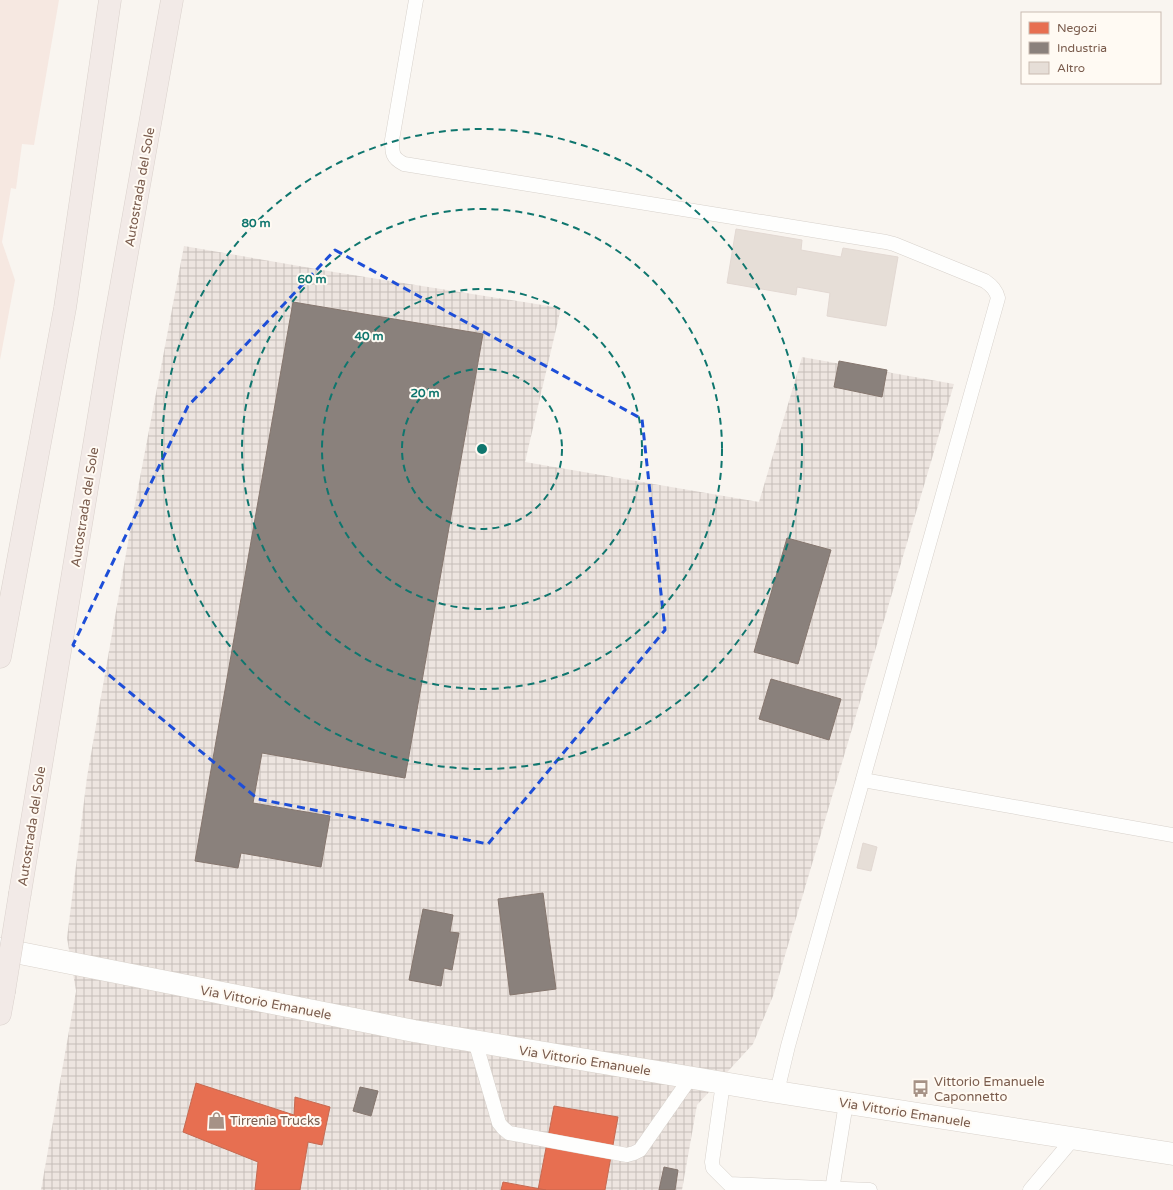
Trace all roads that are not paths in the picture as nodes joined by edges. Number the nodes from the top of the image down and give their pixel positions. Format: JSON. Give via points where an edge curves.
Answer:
{"nodes":[{"id":1,"x":110,"y":0,"type":"edge"},
{"id":2,"x":172,"y":0,"type":"edge"},
{"id":3,"x":416,"y":0,"type":"edge"},
{"id":4,"x":0,"y":657,"type":"edge"},
{"id":5,"x":863,"y":780,"type":"junction"},
{"id":6,"x":1173,"y":835,"type":"edge"},
{"id":7,"x":0,"y":949,"type":"edge"},
{"id":8,"x":0,"y":1014,"type":"edge"},
{"id":9,"x":475,"y":1041,"type":"junction"},
{"id":10,"x":691,"y":1078,"type":"junction"},
{"id":11,"x":723,"y":1083,"type":"junction"},
{"id":12,"x":777,"y":1092,"type":"junction"},
{"id":13,"x":846,"y":1103,"type":"junction"},
{"id":14,"x":1072,"y":1139,"type":"junction"},
{"id":15,"x":1173,"y":1154,"type":"edge"},
{"id":16,"x":729,"y":1187,"type":"edge"},
{"id":17,"x":832,"y":1189,"type":"edge"},
{"id":18,"x":870,"y":1190,"type":"edge"},
{"id":19,"x":1030,"y":1190,"type":"edge"}],
"edges":[{"from":1,"to":4,"type":"highway","via":[[65,308]]},
{"from":2,"to":8,"type":"highway","name":"Autostrada del Sole","bridge":true,"via":[[111,343]]},
{"from":3,"to":5,"type":"lane","via":[[392,140],[392,152],[396,161],[886,242],[985,281],[996,292],[998,298]]},
{"from":5,"to":6,"type":"lane"},
{"from":5,"to":12,"type":"lane"},
{"from":7,"to":9,"type":"main road","name":"Via Vittorio Emanuele"},
{"from":9,"to":10,"type":"main road","name":"Via Vittorio Emanuele"},
{"from":9,"to":10,"type":"lane","via":[[499,1123],[503,1128],[510,1133],[627,1155],[640,1150]]},
{"from":10,"to":11,"type":"main road","name":"Via Vittorio Emanuele"},
{"from":11,"to":12,"type":"main road","name":"Via Vittorio Emanuele"},
{"from":11,"to":16,"type":"lane","via":[[712,1162],[713,1168]]},
{"from":12,"to":13,"type":"main road","name":"Via Vittorio Emanuele"},
{"from":13,"to":14,"type":"main road","name":"Via Vittorio Emanuele"},
{"from":13,"to":17,"type":"lane"},
{"from":14,"to":15,"type":"main road","name":"Via Vittorio Emanuele"},
{"from":14,"to":19,"type":"lane"},
{"from":16,"to":17,"type":"lane"},
{"from":17,"to":18,"type":"lane"}]}
